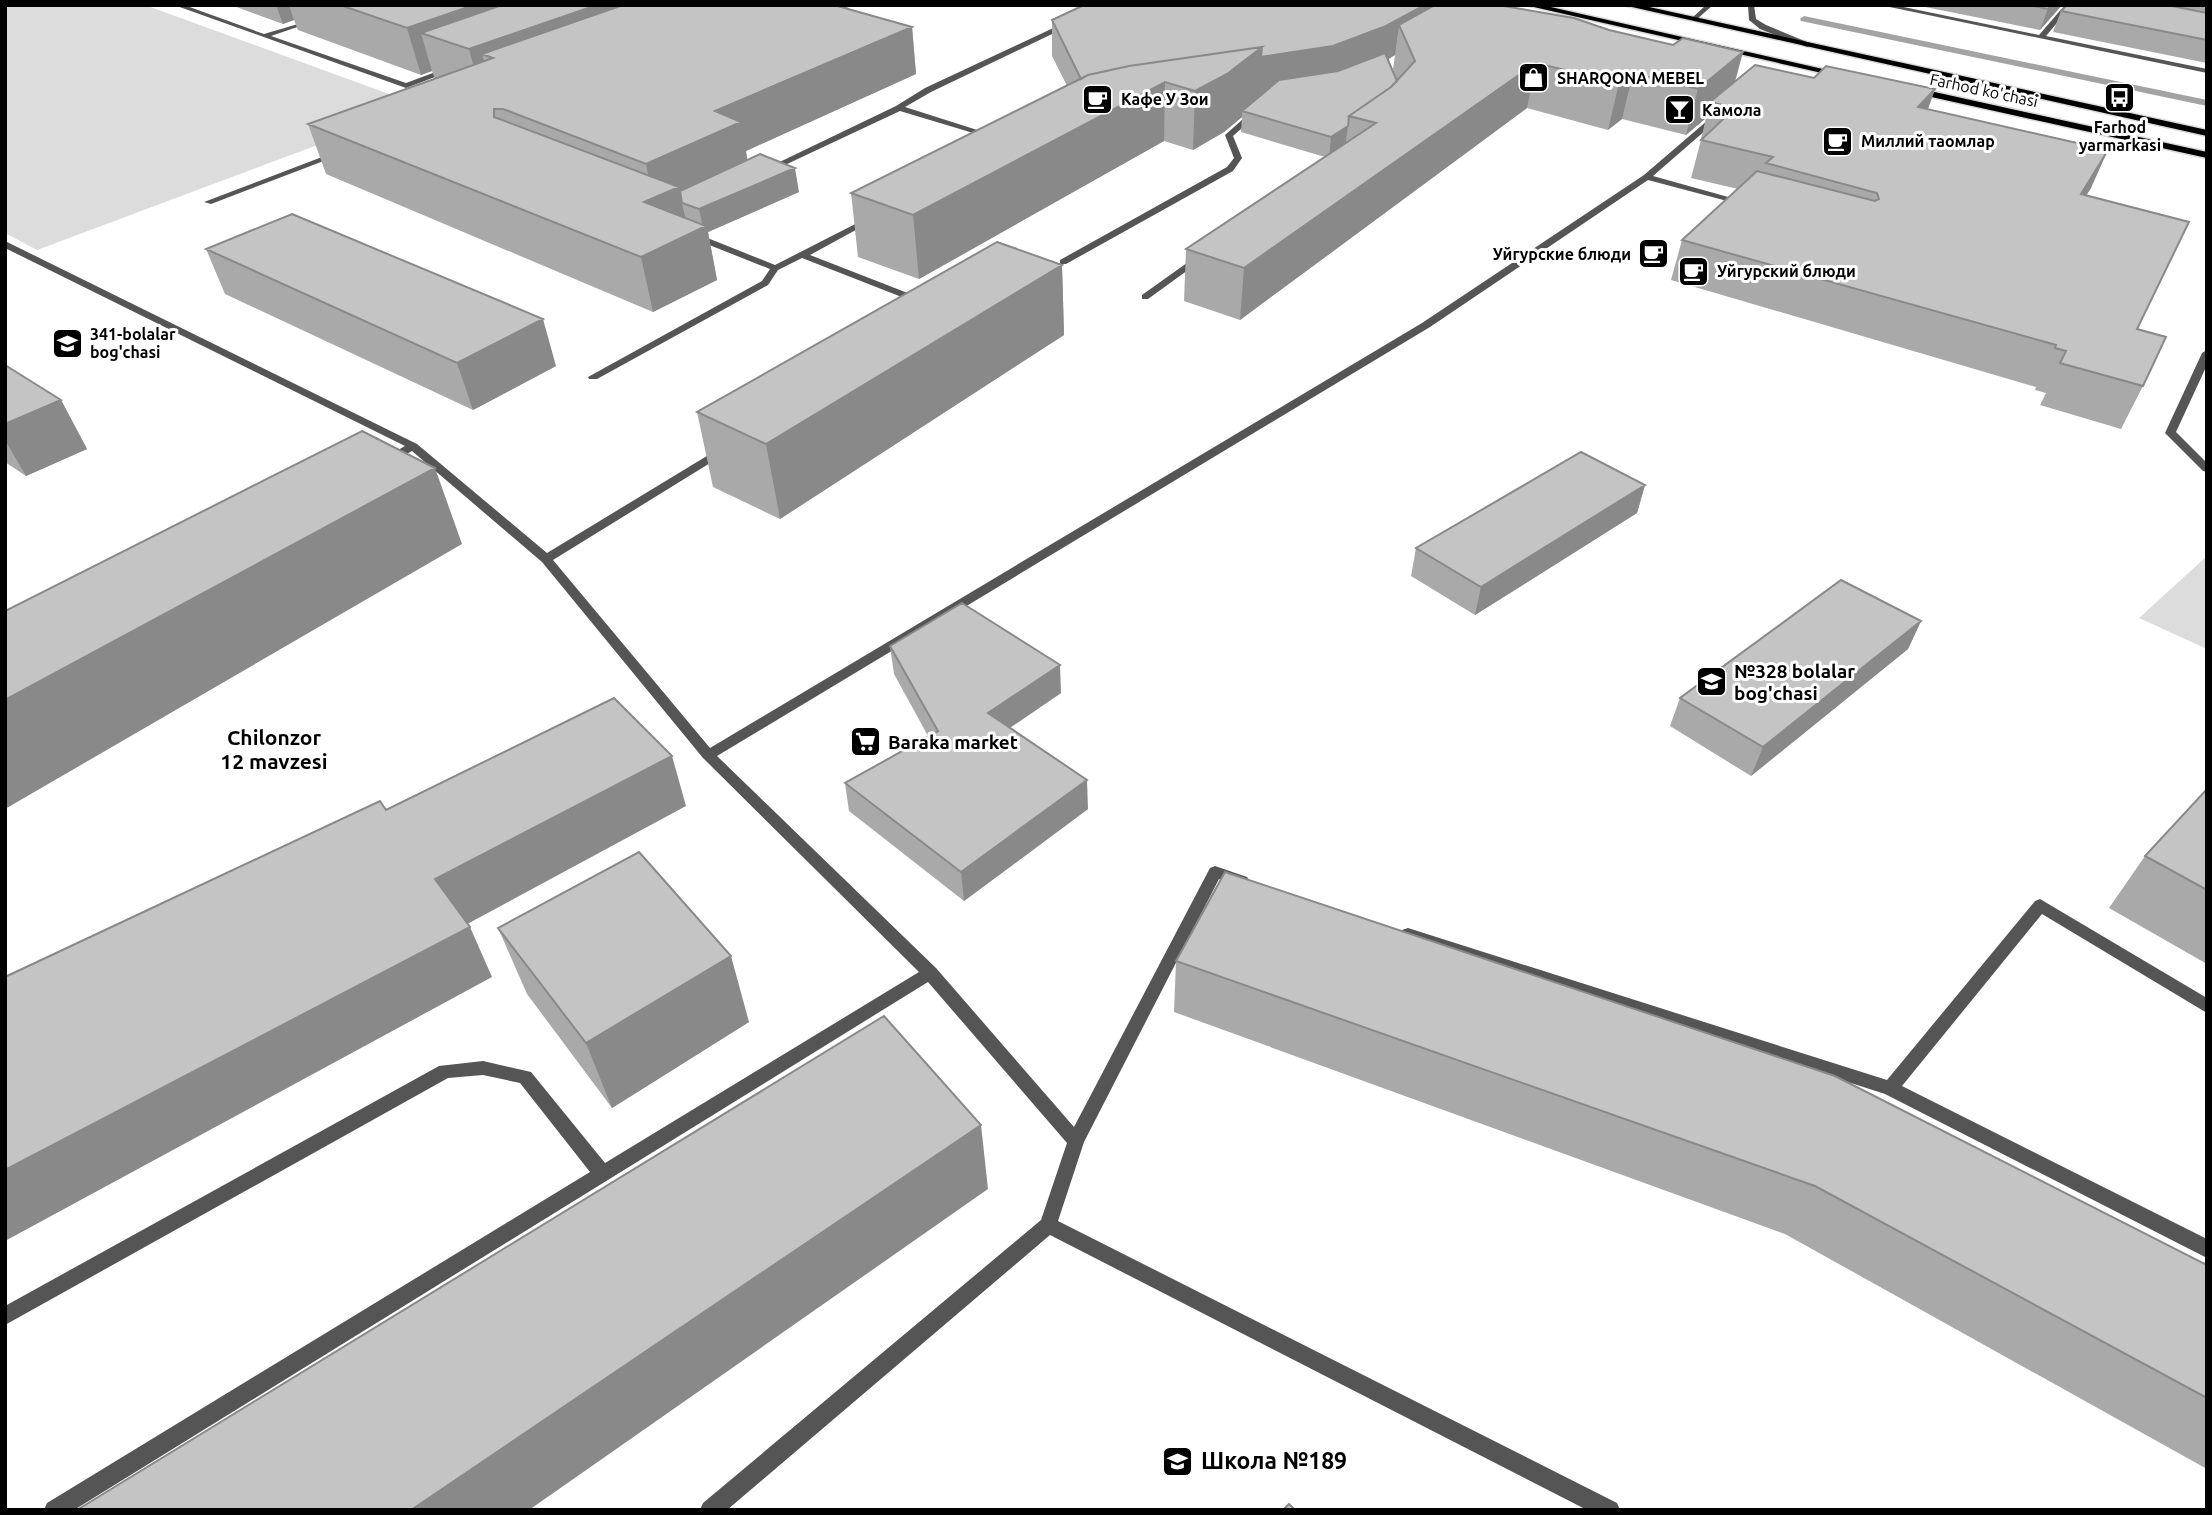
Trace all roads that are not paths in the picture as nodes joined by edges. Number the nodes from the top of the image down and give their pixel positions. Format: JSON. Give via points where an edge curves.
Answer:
{"nodes":[{"id":1,"x":177,"y":5,"type":"edge"},
{"id":2,"x":1529,"y":5,"type":"edge"},
{"id":3,"x":1627,"y":5,"type":"edge"},
{"id":4,"x":1710,"y":5,"type":"edge"},
{"id":5,"x":1751,"y":5,"type":"edge"},
{"id":6,"x":1883,"y":5,"type":"edge"},
{"id":7,"x":2069,"y":5,"type":"edge"},
{"id":8,"x":323,"y":17,"type":"dead end"},
{"id":9,"x":1078,"y":19,"type":"edge"},
{"id":10,"x":1694,"y":19,"type":"junction"},
{"id":11,"x":264,"y":36,"type":"junction"},
{"id":12,"x":1672,"y":37,"type":"junction"},
{"id":13,"x":2041,"y":37,"type":"junction"},
{"id":14,"x":1815,"y":47,"type":"junction"},
{"id":15,"x":1777,"y":60,"type":"junction"},
{"id":16,"x":458,"y":67,"type":"edge"},
{"id":17,"x":2207,"y":71,"type":"edge"},
{"id":18,"x":1765,"y":75,"type":"edge"},
{"id":19,"x":1858,"y":78,"type":"edge"},
{"id":20,"x":1898,"y":87,"type":"edge"},
{"id":21,"x":1265,"y":105,"type":"edge"},
{"id":22,"x":899,"y":108,"type":"junction"},
{"id":23,"x":1727,"y":108,"type":"edge"},
{"id":24,"x":2207,"y":133,"type":"edge"},
{"id":25,"x":1003,"y":141,"type":"edge"},
{"id":26,"x":350,"y":150,"type":"edge"},
{"id":27,"x":2207,"y":155,"type":"edge"},
{"id":28,"x":754,"y":176,"type":"edge"},
{"id":29,"x":1647,"y":177,"type":"junction"},
{"id":30,"x":208,"y":202,"type":"dead end"},
{"id":31,"x":1753,"y":206,"type":"edge"},
{"id":32,"x":885,"y":212,"type":"edge"},
{"id":33,"x":681,"y":230,"type":"edge"},
{"id":34,"x":5,"y":244,"type":"edge"},
{"id":35,"x":1213,"y":249,"type":"edge"},
{"id":36,"x":802,"y":255,"type":"junction"},
{"id":37,"x":1063,"y":262,"type":"edge"},
{"id":38,"x":775,"y":268,"type":"junction"},
{"id":39,"x":1145,"y":297,"type":"dead end"},
{"id":40,"x":936,"y":307,"type":"edge"},
{"id":41,"x":2207,"y":352,"type":"edge"},
{"id":42,"x":593,"y":377,"type":"dead end"},
{"id":43,"x":735,"y":442,"type":"edge"},
{"id":44,"x":413,"y":446,"type":"junction"},
{"id":45,"x":377,"y":466,"type":"edge"},
{"id":46,"x":2207,"y":469,"type":"edge"},
{"id":47,"x":546,"y":559,"type":"junction"},
{"id":48,"x":708,"y":755,"type":"junction"},
{"id":49,"x":1255,"y":885,"type":"edge"},
{"id":50,"x":1388,"y":927,"type":"edge"},
{"id":51,"x":930,"y":973,"type":"junction"},
{"id":52,"x":2207,"y":1006,"type":"edge"},
{"id":53,"x":1890,"y":1088,"type":"junction"},
{"id":54,"x":1076,"y":1142,"type":"junction"},
{"id":55,"x":603,"y":1174,"type":"junction"},
{"id":56,"x":1048,"y":1225,"type":"junction"},
{"id":57,"x":2207,"y":1250,"type":"edge"},
{"id":58,"x":5,"y":1316,"type":"edge"},
{"id":59,"x":54,"y":1510,"type":"edge"},
{"id":60,"x":710,"y":1510,"type":"edge"},
{"id":61,"x":1610,"y":1510,"type":"edge"}],
"edges":[{"from":1,"to":11,"type":"lane"},
{"from":2,"to":12,"type":"main road"},
{"from":3,"to":10,"type":"main road","name":"Farhod ko'chasi"},
{"from":4,"to":10,"type":"lane"},
{"from":5,"to":14,"type":"lane","via":[[1754,20],[1763,27]]},
{"from":6,"to":13,"type":"lane"},
{"from":7,"to":13,"type":"lane"},
{"from":8,"to":11,"type":"lane"},
{"from":9,"to":22,"type":"lane"},
{"from":10,"to":12,"type":"main road"},
{"from":10,"to":14,"type":"main road","name":"Farhod ko'chasi"},
{"from":11,"to":16,"type":"lane","via":[[406,86]]},
{"from":12,"to":15,"type":"main road"},
{"from":13,"to":17,"type":"lane"},
{"from":14,"to":24,"type":"main road","name":"Farhod ko'chasi"},
{"from":15,"to":18,"type":"lane"},
{"from":15,"to":19,"type":"main road"},
{"from":20,"to":27,"type":"main road","name":"Farhod ko'chasi"},
{"from":21,"to":37,"type":"lane","via":[[1229,135],[1238,158],[1230,169]]},
{"from":22,"to":25,"type":"lane"},
{"from":22,"to":28,"type":"lane"},
{"from":23,"to":29,"type":"lane"},
{"from":26,"to":30,"type":"lane"},
{"from":29,"to":31,"type":"lane"},
{"from":29,"to":48,"type":"lane","via":[[1426,325]]},
{"from":32,"to":36,"type":"lane"},
{"from":33,"to":38,"type":"lane"},
{"from":34,"to":44,"type":"lane"},
{"from":35,"to":39,"type":"lane"},
{"from":36,"to":38,"type":"lane"},
{"from":36,"to":40,"type":"lane"},
{"from":38,"to":42,"type":"lane","via":[[765,283]]},
{"from":41,"to":46,"type":"lane","via":[[2170,433]]},
{"from":43,"to":47,"type":"lane"},
{"from":44,"to":45,"type":"lane"},
{"from":44,"to":47,"type":"lane"},
{"from":47,"to":48,"type":"lane"},
{"from":48,"to":51,"type":"lane"},
{"from":49,"to":54,"type":"lane","via":[[1216,872]]},
{"from":50,"to":53,"type":"lane"},
{"from":51,"to":54,"type":"lane"},
{"from":51,"to":55,"type":"lane"},
{"from":52,"to":53,"type":"lane","via":[[2040,905]]},
{"from":53,"to":57,"type":"lane"},
{"from":54,"to":56,"type":"lane"},
{"from":55,"to":58,"type":"lane","via":[[524,1077],[483,1068],[445,1072]]},
{"from":55,"to":59,"type":"lane"},
{"from":56,"to":60,"type":"lane"},
{"from":56,"to":61,"type":"lane"}]}
